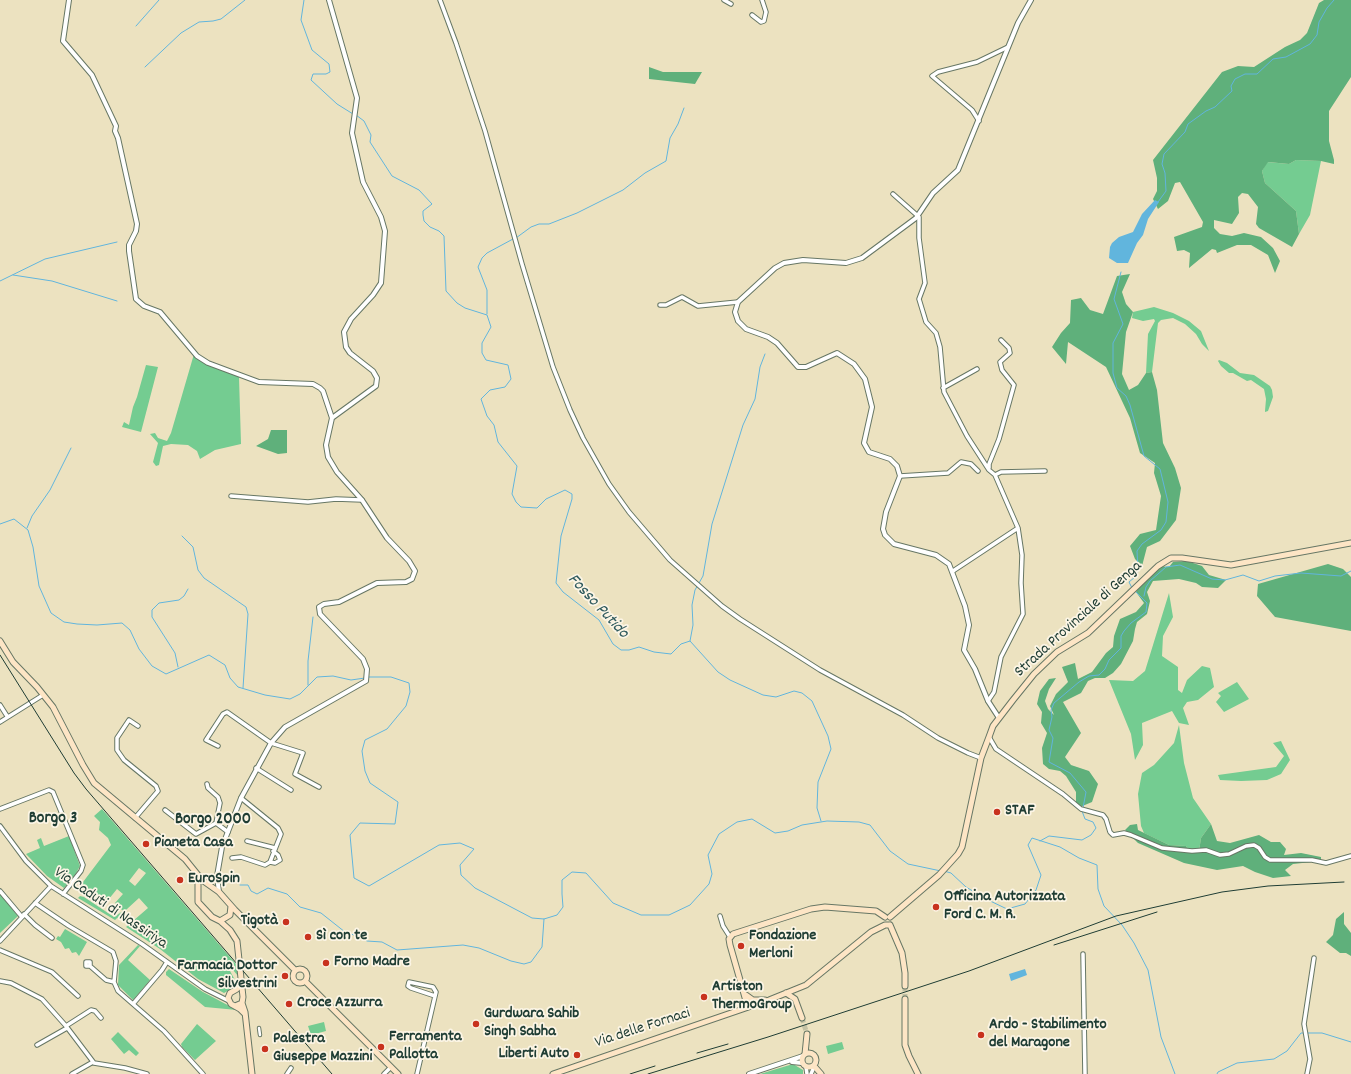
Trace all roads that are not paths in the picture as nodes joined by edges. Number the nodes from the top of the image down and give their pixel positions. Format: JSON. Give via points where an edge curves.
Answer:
{"nodes":[{"id":1,"x":69,"y":0,"type":"edge"},
{"id":2,"x":329,"y":0,"type":"edge"},
{"id":3,"x":440,"y":0,"type":"edge"},
{"id":4,"x":724,"y":0,"type":"edge"},
{"id":5,"x":762,"y":0,"type":"edge"},
{"id":6,"x":1031,"y":0,"type":"edge"},
{"id":7,"x":732,"y":4,"type":"dead end"},
{"id":8,"x":752,"y":15,"type":"dead end"},
{"id":9,"x":1009,"y":46,"type":"junction"},
{"id":10,"x":979,"y":121,"type":"junction"},
{"id":11,"x":893,"y":194,"type":"dead end"},
{"id":12,"x":918,"y":215,"type":"junction"},
{"id":13,"x":738,"y":302,"type":"junction"},
{"id":14,"x":660,"y":305,"type":"dead end"},
{"id":15,"x":1001,"y":340,"type":"dead end"},
{"id":16,"x":977,"y":369,"type":"dead end"},
{"id":17,"x":943,"y":388,"type":"junction"},
{"id":18,"x":332,"y":418,"type":"junction"},
{"id":19,"x":989,"y":470,"type":"junction"},
{"id":20,"x":978,"y":471,"type":"dead end"},
{"id":21,"x":1045,"y":471,"type":"dead end"},
{"id":22,"x":995,"y":475,"type":"junction"},
{"id":23,"x":900,"y":476,"type":"junction"},
{"id":24,"x":230,"y":496,"type":"dead end"},
{"id":25,"x":362,"y":500,"type":"junction"},
{"id":26,"x":1018,"y":528,"type":"junction"},
{"id":27,"x":1351,"y":543,"type":"edge"},
{"id":28,"x":953,"y":571,"type":"junction"},
{"id":29,"x":0,"y":641,"type":"edge"},
{"id":30,"x":43,"y":695,"type":"junction"},
{"id":31,"x":988,"y":701,"type":"junction"},
{"id":32,"x":0,"y":705,"type":"edge"},
{"id":33,"x":7,"y":716,"type":"junction"},
{"id":34,"x":999,"y":718,"type":"junction"},
{"id":35,"x":0,"y":722,"type":"edge"},
{"id":36,"x":138,"y":726,"type":"dead end"},
{"id":37,"x":989,"y":736,"type":"junction"},
{"id":38,"x":271,"y":743,"type":"junction"},
{"id":39,"x":218,"y":746,"type":"dead end"},
{"id":40,"x":981,"y":758,"type":"junction"},
{"id":41,"x":256,"y":768,"type":"junction"},
{"id":42,"x":207,"y":784,"type":"dead end"},
{"id":43,"x":319,"y":788,"type":"dead end"},
{"id":44,"x":291,"y":790,"type":"dead end"},
{"id":45,"x":242,"y":798,"type":"junction"},
{"id":46,"x":0,"y":809,"type":"edge"},
{"id":47,"x":164,"y":810,"type":"dead end"},
{"id":48,"x":135,"y":818,"type":"junction"},
{"id":49,"x":216,"y":823,"type":"junction"},
{"id":50,"x":0,"y":826,"type":"edge"},
{"id":51,"x":228,"y":832,"type":"junction"},
{"id":52,"x":247,"y":841,"type":"dead end"},
{"id":53,"x":274,"y":850,"type":"junction"},
{"id":54,"x":1351,"y":856,"type":"edge"},
{"id":55,"x":232,"y":858,"type":"dead end"},
{"id":56,"x":270,"y":862,"type":"junction"},
{"id":57,"x":198,"y":875,"type":"junction"},
{"id":58,"x":217,"y":876,"type":"junction"},
{"id":59,"x":210,"y":885,"type":"junction"},
{"id":60,"x":51,"y":886,"type":"junction"},
{"id":61,"x":0,"y":892,"type":"edge"},
{"id":62,"x":219,"y":892,"type":"junction"},
{"id":63,"x":62,"y":894,"type":"junction"},
{"id":64,"x":198,"y":894,"type":"junction"},
{"id":65,"x":35,"y":903,"type":"junction"},
{"id":66,"x":231,"y":906,"type":"junction"},
{"id":67,"x":241,"y":915,"type":"junction"},
{"id":68,"x":23,"y":916,"type":"junction"},
{"id":69,"x":228,"y":916,"type":"junction"},
{"id":70,"x":720,"y":916,"type":"dead end"},
{"id":71,"x":888,"y":917,"type":"junction"},
{"id":72,"x":220,"y":921,"type":"junction"},
{"id":73,"x":887,"y":925,"type":"junction"},
{"id":74,"x":230,"y":930,"type":"junction"},
{"id":75,"x":730,"y":937,"type":"junction"},
{"id":76,"x":52,"y":938,"type":"dead end"},
{"id":77,"x":0,"y":941,"type":"edge"},
{"id":78,"x":0,"y":950,"type":"edge"},
{"id":79,"x":1083,"y":954,"type":"dead end"},
{"id":80,"x":1314,"y":958,"type":"dead end"},
{"id":81,"x":167,"y":962,"type":"junction"},
{"id":82,"x":90,"y":966,"type":"dead end"},
{"id":83,"x":295,"y":970,"type":"junction"},
{"id":84,"x":0,"y":981,"type":"edge"},
{"id":85,"x":306,"y":981,"type":"junction"},
{"id":86,"x":114,"y":982,"type":"junction"},
{"id":87,"x":242,"y":983,"type":"junction"},
{"id":88,"x":905,"y":986,"type":"tunnel mouth"},
{"id":89,"x":786,"y":993,"type":"junction"},
{"id":90,"x":746,"y":995,"type":"junction"},
{"id":91,"x":78,"y":996,"type":"dead end"},
{"id":92,"x":230,"y":996,"type":"junction"},
{"id":93,"x":243,"y":996,"type":"junction"},
{"id":94,"x":435,"y":996,"type":"junction"},
{"id":95,"x":905,"y":999,"type":"tunnel mouth"},
{"id":96,"x":769,"y":1000,"type":"junction"},
{"id":97,"x":242,"y":1003,"type":"junction"},
{"id":98,"x":133,"y":1004,"type":"junction"},
{"id":99,"x":235,"y":1006,"type":"junction"},
{"id":100,"x":739,"y":1011,"type":"junction"},
{"id":101,"x":245,"y":1014,"type":"junction"},
{"id":102,"x":101,"y":1018,"type":"dead end"},
{"id":103,"x":802,"y":1018,"type":"tunnel mouth"},
{"id":104,"x":67,"y":1027,"type":"junction"},
{"id":105,"x":259,"y":1028,"type":"dead end"},
{"id":106,"x":807,"y":1034,"type":"tunnel mouth"},
{"id":107,"x":260,"y":1035,"type":"dead end"},
{"id":108,"x":37,"y":1045,"type":"dead end"},
{"id":109,"x":804,"y":1055,"type":"junction"},
{"id":110,"x":93,"y":1062,"type":"junction"},
{"id":111,"x":788,"y":1062,"type":"junction"},
{"id":112,"x":802,"y":1062,"type":"junction"},
{"id":113,"x":814,"y":1066,"type":"junction"},
{"id":114,"x":391,"y":1067,"type":"junction"},
{"id":115,"x":806,"y":1067,"type":"junction"},
{"id":116,"x":291,"y":1068,"type":"dead end"},
{"id":117,"x":72,"y":1074,"type":"edge"},
{"id":118,"x":147,"y":1074,"type":"edge"},
{"id":119,"x":203,"y":1074,"type":"edge"},
{"id":120,"x":252,"y":1074,"type":"edge"},
{"id":121,"x":287,"y":1074,"type":"edge"},
{"id":122,"x":384,"y":1074,"type":"edge"},
{"id":123,"x":398,"y":1074,"type":"edge"},
{"id":124,"x":417,"y":1074,"type":"edge"},
{"id":125,"x":552,"y":1074,"type":"edge"},
{"id":126,"x":749,"y":1074,"type":"edge"},
{"id":127,"x":807,"y":1074,"type":"edge"},
{"id":128,"x":811,"y":1074,"type":"edge"},
{"id":129,"x":821,"y":1074,"type":"edge"},
{"id":130,"x":918,"y":1074,"type":"edge"},
{"id":131,"x":1085,"y":1074,"type":"edge"},
{"id":132,"x":1307,"y":1074,"type":"edge"}],
"edges":[{"from":1,"to":18,"type":"street","via":[[63,41],[92,75],[116,126],[115,131],[137,224],[129,251],[136,299],[139,303],[160,312],[197,356],[208,363],[267,383],[317,386],[323,391]]},
{"from":2,"to":18,"type":"street","via":[[355,87],[357,104],[352,127],[353,141],[363,182],[382,217],[385,231],[381,283],[373,296],[351,319],[344,332],[350,353],[373,371],[377,382],[374,388]]},
{"from":3,"to":40,"type":"street","via":[[485,131],[553,367],[583,438],[609,484],[661,549],[704,591],[740,619],[820,670],[903,715],[950,745]]},
{"from":4,"to":7,"type":"street"},
{"from":5,"to":8,"type":"street","via":[[766,12],[764,21],[761,22]]},
{"from":6,"to":9,"type":"street","via":[[1021,15]]},
{"from":9,"to":10,"type":"street"},
{"from":9,"to":10,"type":"street","via":[[977,62],[938,72],[932,76],[957,95]]},
{"from":10,"to":12,"type":"street","via":[[958,170],[933,193]]},
{"from":11,"to":12,"type":"street"},
{"from":12,"to":13,"type":"street","via":[[862,258],[846,263],[803,260],[784,263],[775,268]]},
{"from":12,"to":17,"type":"street","via":[[925,283],[920,299],[926,322],[936,334],[940,347]]},
{"from":13,"to":14,"type":"street","via":[[698,306],[682,296],[666,305]]},
{"from":13,"to":23,"type":"street","via":[[735,312],[738,321],[746,329],[777,343],[798,367],[806,367],[837,353],[854,364],[866,379],[872,407],[864,443],[869,452],[890,459],[897,466]]},
{"from":15,"to":19,"type":"street","via":[[1009,348],[1010,353],[1000,362],[1002,370],[1014,385]]},
{"from":16,"to":17,"type":"street"},
{"from":17,"to":19,"type":"street","via":[[967,436]]},
{"from":18,"to":25,"type":"street","via":[[326,445],[328,457],[337,472]]},
{"from":19,"to":22,"type":"street"},
{"from":20,"to":23,"type":"street","via":[[971,464],[960,462],[948,473]]},
{"from":21,"to":22,"type":"street","via":[[1001,472]]},
{"from":22,"to":26,"type":"street"},
{"from":23,"to":28,"type":"street","via":[[886,512],[883,529],[885,535],[894,544],[943,558]]},
{"from":24,"to":25,"type":"street","via":[[308,502]]},
{"from":25,"to":38,"type":"street","via":[[387,538],[415,571],[412,579],[406,582],[377,582],[344,600],[319,607],[320,614],[363,659],[367,679],[285,727]]},
{"from":26,"to":28,"type":"street"},
{"from":26,"to":31,"type":"street","via":[[1022,555],[1023,614],[1001,657],[994,692]]},
{"from":27,"to":34,"type":"main road","name":"Strada Provinciale di Genga","via":[[1231,566],[1171,558],[1158,566],[1088,633],[1057,652],[1034,674]]},
{"from":28,"to":31,"type":"street","via":[[969,625],[964,650]]},
{"from":29,"to":30,"type":"main road","via":[[13,662]]},
{"from":30,"to":33,"type":"street"},
{"from":30,"to":48,"type":"main road","via":[[58,716],[82,765],[94,783]]},
{"from":31,"to":34,"type":"street"},
{"from":32,"to":33,"type":"street"},
{"from":33,"to":35,"type":"street"},
{"from":34,"to":37,"type":"main road","name":"Strada Provinciale di Genga"},
{"from":36,"to":48,"type":"street","via":[[129,720],[117,738],[117,750],[124,760],[156,786],[158,791]]},
{"from":37,"to":40,"type":"main road","name":"Strada Provinciale di Genga"},
{"from":37,"to":54,"type":"street","via":[[996,749],[1083,810],[1103,815],[1112,834],[1131,835],[1162,848],[1206,850],[1224,855],[1254,845],[1267,859],[1282,861],[1312,860],[1326,863]]},
{"from":38,"to":39,"type":"street","via":[[227,712],[206,740]]},
{"from":38,"to":41,"type":"street"},
{"from":38,"to":43,"type":"street","via":[[303,753],[295,774]]},
{"from":40,"to":71,"type":"main road","name":"Strada Provinciale di Genga","via":[[962,847],[958,854],[938,875]]},
{"from":41,"to":44,"type":"street"},
{"from":41,"to":45,"type":"street"},
{"from":42,"to":49,"type":"street","via":[[220,803]]},
{"from":45,"to":51,"type":"street"},
{"from":45,"to":53,"type":"street","via":[[278,828],[281,834]]},
{"from":46,"to":63,"type":"street","via":[[49,790],[53,792],[83,865]]},
{"from":47,"to":49,"type":"street","via":[[196,834]]},
{"from":48,"to":57,"type":"main road","via":[[185,859]]},
{"from":49,"to":51,"type":"street"},
{"from":50,"to":60,"type":"street","name":"Via Caduti di Nassiriya","via":[[26,861]]},
{"from":51,"to":58,"type":"street","via":[[222,847]]},
{"from":52,"to":53,"type":"street"},
{"from":53,"to":56,"type":"street"},
{"from":53,"to":56,"type":"street","via":[[280,860]]},
{"from":55,"to":56,"type":"street","via":[[241,857],[265,865]]},
{"from":57,"to":59,"type":"main road"},
{"from":57,"to":64,"type":"main road"},
{"from":58,"to":59,"type":"street"},
{"from":58,"to":62,"type":"street"},
{"from":59,"to":62,"type":"main road"},
{"from":59,"to":64,"type":"main road"},
{"from":60,"to":63,"type":"street","name":"Via Caduti di Nassiriya"},
{"from":60,"to":65,"type":"street"},
{"from":61,"to":68,"type":"street"},
{"from":62,"to":66,"type":"main road"},
{"from":63,"to":81,"type":"street","name":"Via Caduti di Nassiriya"},
{"from":64,"to":72,"type":"main road","via":[[198,902],[212,917]]},
{"from":65,"to":68,"type":"street"},
{"from":65,"to":86,"type":"street","via":[[113,952],[116,961]]},
{"from":66,"to":67,"type":"main road"},
{"from":66,"to":69,"type":"main road"},
{"from":67,"to":69,"type":"main road"},
{"from":67,"to":83,"type":"main road"},
{"from":68,"to":76,"type":"street"},
{"from":68,"to":77,"type":"street"},
{"from":69,"to":72,"type":"main road"},
{"from":69,"to":74,"type":"main road","via":[[227,924]]},
{"from":70,"to":75,"type":"street"},
{"from":71,"to":73,"type":"main road","via":[[883,921]]},
{"from":71,"to":73,"type":"main road","via":[[892,921]]},
{"from":71,"to":75,"type":"main road","via":[[876,911],[826,907],[802,912]]},
{"from":72,"to":74,"type":"main road"},
{"from":73,"to":88,"type":"main road","via":[[902,953]]},
{"from":73,"to":89,"type":"main road","name":"Via delle Fornaci","via":[[872,932],[806,985]]},
{"from":74,"to":87,"type":"main road","via":[[237,941]]},
{"from":75,"to":90,"type":"main road","via":[[730,945]]},
{"from":78,"to":91,"type":"street","via":[[52,972]]},
{"from":79,"to":131,"type":"street"},
{"from":80,"to":132,"type":"street","via":[[1304,1027],[1310,1059]]},
{"from":81,"to":92,"type":"street","name":"Via Caduti di Nassiriya","via":[[205,989],[220,996]]},
{"from":81,"to":98,"type":"street"},
{"from":82,"to":86,"type":"street","via":[[106,980]]},
{"from":83,"to":85,"type":"main road","via":[[295,980],[301,983]]},
{"from":83,"to":85,"type":"main road","via":[[306,970]]},
{"from":84,"to":104,"type":"street","via":[[11,983],[42,999]]},
{"from":85,"to":114,"type":"main road"},
{"from":86,"to":98,"type":"street","via":[[118,991]]},
{"from":87,"to":92,"type":"main road"},
{"from":87,"to":93,"type":"main road"},
{"from":89,"to":96,"type":"main road","name":"Via delle Fornaci"},
{"from":89,"to":103,"type":"main road","via":[[795,999]]},
{"from":90,"to":96,"type":"main road","via":[[753,1000]]},
{"from":90,"to":100,"type":"main road","via":[[746,1004]]},
{"from":92,"to":93,"type":"main road","via":[[238,992]]},
{"from":92,"to":99,"type":"main road"},
{"from":93,"to":97,"type":"main road"},
{"from":94,"to":94,"type":"street","via":[[436,989],[433,987],[409,982],[408,986],[411,988]]},
{"from":94,"to":124,"type":"street"},
{"from":95,"to":130,"type":"main road","via":[[906,1045]]},
{"from":96,"to":100,"type":"main road","name":"Via delle Fornaci"},
{"from":97,"to":99,"type":"main road"},
{"from":97,"to":101,"type":"main road"},
{"from":98,"to":119,"type":"street","via":[[164,1032]]},
{"from":99,"to":101,"type":"main road"},
{"from":100,"to":125,"type":"main road","name":"Via delle Fornaci"},
{"from":101,"to":120,"type":"main road"},
{"from":102,"to":104,"type":"street","via":[[91,1010]]},
{"from":104,"to":108,"type":"street"},
{"from":104,"to":110,"type":"street"},
{"from":105,"to":107,"type":"street"},
{"from":106,"to":109,"type":"main road"},
{"from":109,"to":111,"type":"street"},
{"from":109,"to":112,"type":"main road"},
{"from":109,"to":113,"type":"main road","via":[[810,1053],[815,1056]]},
{"from":110,"to":117,"type":"street"},
{"from":110,"to":118,"type":"street"},
{"from":111,"to":112,"type":"street"},
{"from":111,"to":126,"type":"street"},
{"from":112,"to":115,"type":"main road"},
{"from":113,"to":115,"type":"main road"},
{"from":113,"to":128,"type":"street"},
{"from":113,"to":129,"type":"main road"},
{"from":114,"to":122,"type":"street"},
{"from":114,"to":123,"type":"main road"},
{"from":115,"to":127,"type":"street"},
{"from":116,"to":121,"type":"street"}]}
